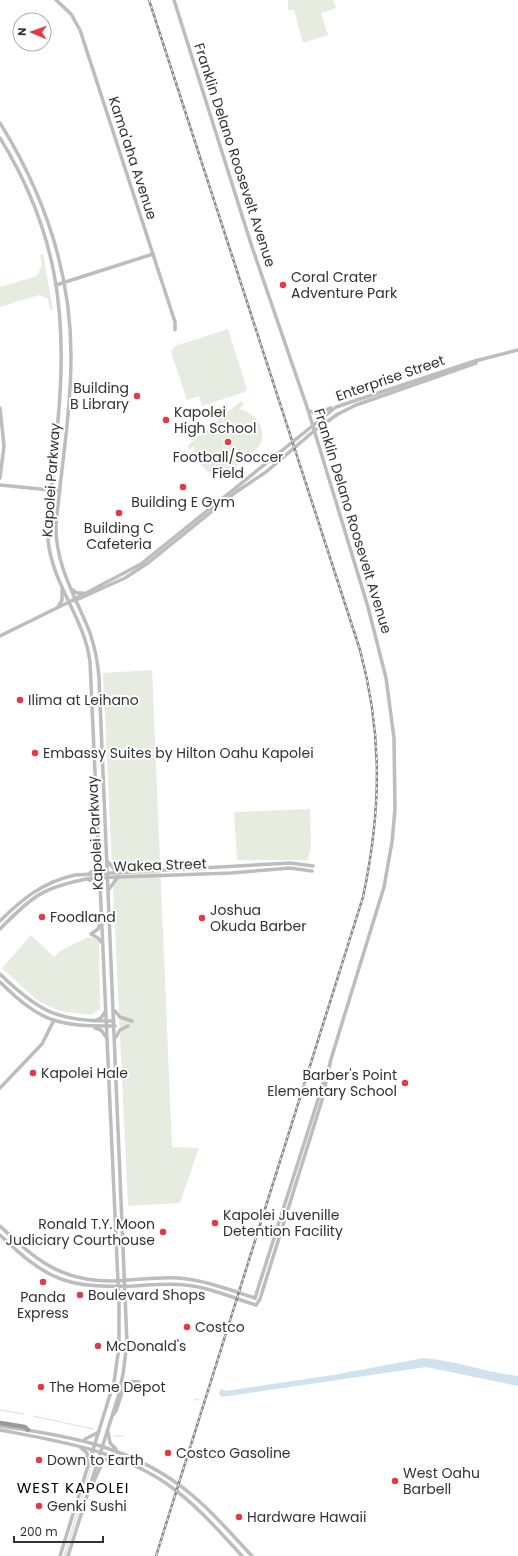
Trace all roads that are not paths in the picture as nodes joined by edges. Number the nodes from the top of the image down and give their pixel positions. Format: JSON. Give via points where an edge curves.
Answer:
{"nodes":[{"id":1,"x":56,"y":0,"type":"edge"},
{"id":2,"x":174,"y":0,"type":"edge"},
{"id":3,"x":0,"y":123,"type":"edge"},
{"id":4,"x":0,"y":138,"type":"edge"},
{"id":5,"x":153,"y":254,"type":"junction"},
{"id":6,"x":64,"y":283,"type":"junction"},
{"id":7,"x":56,"y":285,"type":"junction"},
{"id":8,"x":175,"y":330,"type":"dead end"},
{"id":9,"x":518,"y":350,"type":"edge"},
{"id":10,"x":480,"y":361,"type":"junction"},
{"id":11,"x":342,"y":405,"type":"junction"},
{"id":12,"x":0,"y":408,"type":"edge"},
{"id":13,"x":308,"y":410,"type":"junction"},
{"id":14,"x":312,"y":426,"type":"junction"},
{"id":15,"x":314,"y":431,"type":"junction"},
{"id":16,"x":306,"y":438,"type":"junction"},
{"id":17,"x":316,"y":439,"type":"junction"},
{"id":18,"x":0,"y":478,"type":"edge"},
{"id":19,"x":0,"y":485,"type":"edge"},
{"id":20,"x":51,"y":490,"type":"junction"},
{"id":21,"x":60,"y":491,"type":"junction"},
{"id":22,"x":62,"y":587,"type":"junction"},
{"id":23,"x":69,"y":587,"type":"junction"},
{"id":24,"x":92,"y":590,"type":"junction"},
{"id":25,"x":75,"y":600,"type":"junction"},
{"id":26,"x":69,"y":602,"type":"junction"},
{"id":27,"x":57,"y":608,"type":"junction"},
{"id":28,"x":0,"y":636,"type":"edge"},
{"id":29,"x":107,"y":861,"type":"junction"},
{"id":30,"x":99,"y":862,"type":"junction"},
{"id":31,"x":313,"y":866,"type":"dead end"},
{"id":32,"x":312,"y":871,"type":"dead end"},
{"id":33,"x":88,"y":873,"type":"junction"},
{"id":34,"x":100,"y":873,"type":"junction"},
{"id":35,"x":108,"y":875,"type":"junction"},
{"id":36,"x":119,"y":875,"type":"junction"},
{"id":37,"x":100,"y":878,"type":"junction"},
{"id":38,"x":87,"y":879,"type":"junction"},
{"id":39,"x":100,"y":889,"type":"junction"},
{"id":40,"x":109,"y":890,"type":"junction"},
{"id":41,"x":0,"y":921,"type":"edge"},
{"id":42,"x":102,"y":921,"type":"junction"},
{"id":43,"x":0,"y":929,"type":"edge"},
{"id":44,"x":102,"y":933,"type":"junction"},
{"id":45,"x":110,"y":933,"type":"junction"},
{"id":46,"x":103,"y":944,"type":"junction"},
{"id":47,"x":0,"y":974,"type":"edge"},
{"id":48,"x":0,"y":982,"type":"edge"},
{"id":49,"x":114,"y":1008,"type":"junction"},
{"id":50,"x":106,"y":1011,"type":"junction"},
{"id":51,"x":56,"y":1015,"type":"junction"},
{"id":52,"x":54,"y":1021,"type":"junction"},
{"id":53,"x":93,"y":1021,"type":"junction"},
{"id":54,"x":132,"y":1021,"type":"dead end"},
{"id":55,"x":106,"y":1024,"type":"junction"},
{"id":56,"x":114,"y":1024,"type":"junction"},
{"id":57,"x":128,"y":1026,"type":"dead end"},
{"id":58,"x":92,"y":1027,"type":"junction"},
{"id":59,"x":115,"y":1038,"type":"junction"},
{"id":60,"x":107,"y":1039,"type":"junction"},
{"id":61,"x":331,"y":1059,"type":"junction"},
{"id":62,"x":0,"y":1088,"type":"edge"},
{"id":63,"x":112,"y":1156,"type":"junction"},
{"id":64,"x":120,"y":1156,"type":"junction"},
{"id":65,"x":0,"y":1226,"type":"edge"},
{"id":66,"x":0,"y":1234,"type":"edge"},
{"id":67,"x":178,"y":1278,"type":"junction"},
{"id":68,"x":126,"y":1280,"type":"junction"},
{"id":69,"x":118,"y":1281,"type":"junction"},
{"id":70,"x":178,"y":1284,"type":"junction"},
{"id":71,"x":118,"y":1286,"type":"junction"},
{"id":72,"x":126,"y":1286,"type":"junction"},
{"id":73,"x":256,"y":1298,"type":"junction"},
{"id":74,"x":256,"y":1305,"type":"junction"},
{"id":75,"x":139,"y":1382,"type":"dead end"},
{"id":76,"x":112,"y":1416,"type":"junction"},
{"id":77,"x":0,"y":1422,"type":"edge"},
{"id":78,"x":0,"y":1426,"type":"edge"},
{"id":79,"x":0,"y":1430,"type":"edge"},
{"id":80,"x":28,"y":1430,"type":"junction"},
{"id":81,"x":99,"y":1431,"type":"junction"},
{"id":82,"x":108,"y":1431,"type":"junction"},
{"id":83,"x":82,"y":1440,"type":"junction"},
{"id":84,"x":95,"y":1444,"type":"junction"},
{"id":85,"x":78,"y":1445,"type":"junction"},
{"id":86,"x":103,"y":1446,"type":"junction"},
{"id":87,"x":93,"y":1450,"type":"junction"},
{"id":88,"x":120,"y":1452,"type":"junction"},
{"id":89,"x":101,"y":1453,"type":"junction"},
{"id":90,"x":113,"y":1457,"type":"junction"},
{"id":91,"x":87,"y":1470,"type":"junction"},
{"id":92,"x":90,"y":1489,"type":"junction"},
{"id":93,"x":60,"y":1556,"type":"edge"},
{"id":94,"x":68,"y":1556,"type":"edge"},
{"id":95,"x":242,"y":1556,"type":"edge"},
{"id":96,"x":252,"y":1556,"type":"edge"}],
"edges":[{"from":1,"to":5,"type":"main road","name":"Kama'aha Avenue","via":[[71,14],[80,30]]},
{"from":2,"to":13,"type":"main road","name":"Franklin Delano Roosevelt Avenue","via":[[252,247]]},
{"from":3,"to":6,"type":"main road","name":"Kapolei Parkway","via":[[40,198],[54,238]]},
{"from":4,"to":7,"type":"main road","name":"Kapolei Parkway","via":[[33,202],[46,241]]},
{"from":5,"to":6,"type":"main road"},
{"from":5,"to":8,"type":"main road","name":"Kama'aha Avenue","via":[[175,322]]},
{"from":6,"to":7,"type":"main road"},
{"from":6,"to":21,"type":"main road","name":"Kapolei Parkway","via":[[70,329],[71,368]]},
{"from":7,"to":20,"type":"main road","name":"Kapolei Parkway","via":[[62,330],[62,368]]},
{"from":9,"to":10,"type":"main road","name":"Enterprise Street"},
{"from":10,"to":11,"type":"main road","name":"Enterprise Street"},
{"from":10,"to":15,"type":"main road","name":"Enterprise Street","via":[[350,408]]},
{"from":11,"to":13,"type":"main road","via":[[316,413]]},
{"from":11,"to":14,"type":"main road","name":"Enterprise Street","via":[[329,411]]},
{"from":12,"to":18,"type":"main road","via":[[4,446]]},
{"from":13,"to":14,"type":"main road","name":"Franklin Delano Roosevelt Avenue"},
{"from":14,"to":15,"type":"main road","name":"Franklin Delano Roosevelt Avenue"},
{"from":14,"to":24,"type":"main road","name":"Enterprise Street","via":[[154,555],[128,572]]},
{"from":15,"to":16,"type":"main road","name":"Enterprise Street"},
{"from":15,"to":17,"type":"main road","name":"Franklin Delano Roosevelt Avenue"},
{"from":16,"to":17,"type":"main road"},
{"from":16,"to":25,"type":"main road","name":"Enterprise Street","via":[[153,560],[125,578]]},
{"from":17,"to":61,"type":"main road","name":"Franklin Delano Roosevelt Avenue","via":[[380,654],[392,716],[396,779],[394,827],[385,881]]},
{"from":19,"to":20,"type":"main road"},
{"from":20,"to":21,"type":"main road"},
{"from":20,"to":22,"type":"main road","name":"Kapolei Parkway","via":[[49,544],[53,565]]},
{"from":21,"to":23,"type":"main road","name":"Kapolei Parkway","via":[[56,525],[57,543]]},
{"from":22,"to":26,"type":"main road","name":"Kapolei Parkway"},
{"from":22,"to":27,"type":"main road","via":[[62,600]]},
{"from":23,"to":24,"type":"main road","via":[[77,593]]},
{"from":23,"to":25,"type":"main road","name":"Kapolei Parkway"},
{"from":24,"to":25,"type":"main road","name":"Enterprise Street"},
{"from":25,"to":26,"type":"main road"},
{"from":25,"to":29,"type":"main road","name":"Kapolei Parkway","via":[[89,632],[98,664]]},
{"from":26,"to":27,"type":"main road"},
{"from":26,"to":30,"type":"main road","name":"Kapolei Parkway","via":[[84,635],[90,662]]},
{"from":27,"to":28,"type":"main road"},
{"from":29,"to":35,"type":"main road","name":"Kapolei Parkway"},
{"from":29,"to":36,"type":"main road"},
{"from":30,"to":33,"type":"main road","via":[[95,869]]},
{"from":30,"to":34,"type":"main road","name":"Kapolei Parkway"},
{"from":31,"to":36,"type":"main road","name":"Wakea Street","via":[[293,863],[160,870]]},
{"from":32,"to":36,"type":"main road","name":"Wakea Street","via":[[290,868],[160,876]]},
{"from":33,"to":34,"type":"main road","name":"Wakea Street"},
{"from":33,"to":41,"type":"main road","name":"Wakea Street","via":[[42,886]]},
{"from":34,"to":35,"type":"main road","name":"Wakea Street"},
{"from":34,"to":37,"type":"main road","name":"Kapolei Parkway"},
{"from":35,"to":36,"type":"main road","name":"Wakea Street"},
{"from":35,"to":37,"type":"main road","name":"Wakea Street"},
{"from":35,"to":40,"type":"main road","name":"Kapolei Parkway"},
{"from":36,"to":40,"type":"main road"},
{"from":37,"to":38,"type":"main road","name":"Wakea Street"},
{"from":37,"to":39,"type":"main road","name":"Kapolei Parkway"},
{"from":38,"to":39,"type":"main road","via":[[96,883]]},
{"from":38,"to":43,"type":"main road","name":"Wakea Street","via":[[68,882],[42,893]]},
{"from":39,"to":42,"type":"main road","name":"Kapolei Parkway"},
{"from":40,"to":45,"type":"main road","name":"Kapolei Parkway"},
{"from":42,"to":44,"type":"main road","name":"Kapolei Parkway"},
{"from":42,"to":46,"type":"main road","via":[[98,929],[91,934]]},
{"from":44,"to":45,"type":"main road"},
{"from":44,"to":46,"type":"main road","name":"Kapolei Parkway"},
{"from":45,"to":49,"type":"main road","name":"Kapolei Parkway"},
{"from":46,"to":50,"type":"main road","name":"Kapolei Parkway"},
{"from":47,"to":51,"type":"main road","via":[[27,999]]},
{"from":48,"to":52,"type":"main road","via":[[29,1008]]},
{"from":49,"to":54,"type":"main road","via":[[120,1017]]},
{"from":49,"to":56,"type":"main road","name":"Kapolei Parkway"},
{"from":50,"to":53,"type":"main road","via":[[101,1018]]},
{"from":50,"to":55,"type":"main road","name":"Kapolei Parkway"},
{"from":51,"to":52,"type":"main road"},
{"from":51,"to":53,"type":"main road"},
{"from":52,"to":58,"type":"main road"},
{"from":52,"to":62,"type":"main road","via":[[42,1044]]},
{"from":53,"to":55,"type":"main road"},
{"from":55,"to":56,"type":"main road"},
{"from":55,"to":58,"type":"main road"},
{"from":55,"to":60,"type":"main road","name":"Kapolei Parkway"},
{"from":56,"to":59,"type":"main road","name":"Kapolei Parkway"},
{"from":57,"to":59,"type":"main road","via":[[120,1030]]},
{"from":58,"to":60,"type":"main road","via":[[101,1030]]},
{"from":59,"to":64,"type":"main road","name":"Kapolei Parkway"},
{"from":60,"to":63,"type":"main road","name":"Kapolei Parkway"},
{"from":61,"to":73,"type":"main road","name":"Franklin Delano Roosevelt Avenue"},
{"from":61,"to":74,"type":"main road","name":"Franklin Delano Roosevelt Avenue","via":[[318,1114]]},
{"from":63,"to":64,"type":"main road"},
{"from":63,"to":69,"type":"main road","name":"Kapolei Parkway"},
{"from":64,"to":68,"type":"main road","name":"Kapolei Parkway"},
{"from":65,"to":69,"type":"main road","via":[[31,1255],[50,1268],[82,1279]]},
{"from":66,"to":71,"type":"main road","via":[[27,1260],[52,1276],[81,1285]]},
{"from":67,"to":68,"type":"main road"},
{"from":67,"to":70,"type":"main road"},
{"from":67,"to":73,"type":"main road","via":[[201,1281]]},
{"from":68,"to":69,"type":"main road"},
{"from":68,"to":72,"type":"main road","name":"Kapolei Parkway"},
{"from":69,"to":71,"type":"main road","name":"Kapolei Parkway"},
{"from":70,"to":72,"type":"main road"},
{"from":70,"to":74,"type":"main road","via":[[198,1287]]},
{"from":71,"to":72,"type":"main road"},
{"from":71,"to":81,"type":"main road","name":"Kapolei Parkway","via":[[117,1363]]},
{"from":72,"to":76,"type":"main road","name":"Kapolei Parkway","via":[[126,1354]]},
{"from":73,"to":74,"type":"main road","name":"Franklin Delano Roosevelt Avenue"},
{"from":75,"to":76,"type":"main road","via":[[130,1382],[124,1386],[118,1410]]},
{"from":76,"to":82,"type":"main road","name":"Kapolei Parkway"},
{"from":77,"to":80,"type":"highway","via":[[25,1427]]},
{"from":78,"to":80,"type":"main road"},
{"from":79,"to":85,"type":"main road"},
{"from":80,"to":83,"type":"main road"},
{"from":81,"to":83,"type":"main road"},
{"from":81,"to":84,"type":"main road","name":"Kapolei Parkway"},
{"from":82,"to":86,"type":"main road","name":"Kapolei Parkway"},
{"from":82,"to":88,"type":"main road","via":[[111,1445]]},
{"from":83,"to":84,"type":"main road"},
{"from":84,"to":86,"type":"main road"},
{"from":84,"to":87,"type":"main road","name":"Kapolei Parkway"},
{"from":85,"to":87,"type":"main road"},
{"from":85,"to":91,"type":"main road","via":[[86,1453]]},
{"from":86,"to":88,"type":"main road"},
{"from":86,"to":89,"type":"main road","name":"Kapolei Parkway"},
{"from":87,"to":89,"type":"main road"},
{"from":87,"to":91,"type":"main road","name":"Kapolei Parkway"},
{"from":88,"to":96,"type":"main road","via":[[161,1472],[191,1494]]},
{"from":89,"to":90,"type":"main road"},
{"from":89,"to":92,"type":"main road","name":"Kapolei Parkway"},
{"from":90,"to":92,"type":"main road","via":[[103,1461]]},
{"from":90,"to":95,"type":"main road","via":[[153,1475],[168,1485],[200,1511]]},
{"from":91,"to":93,"type":"main road","name":"Kapolei Parkway"},
{"from":92,"to":94,"type":"main road","name":"Kapolei Parkway"}]}
